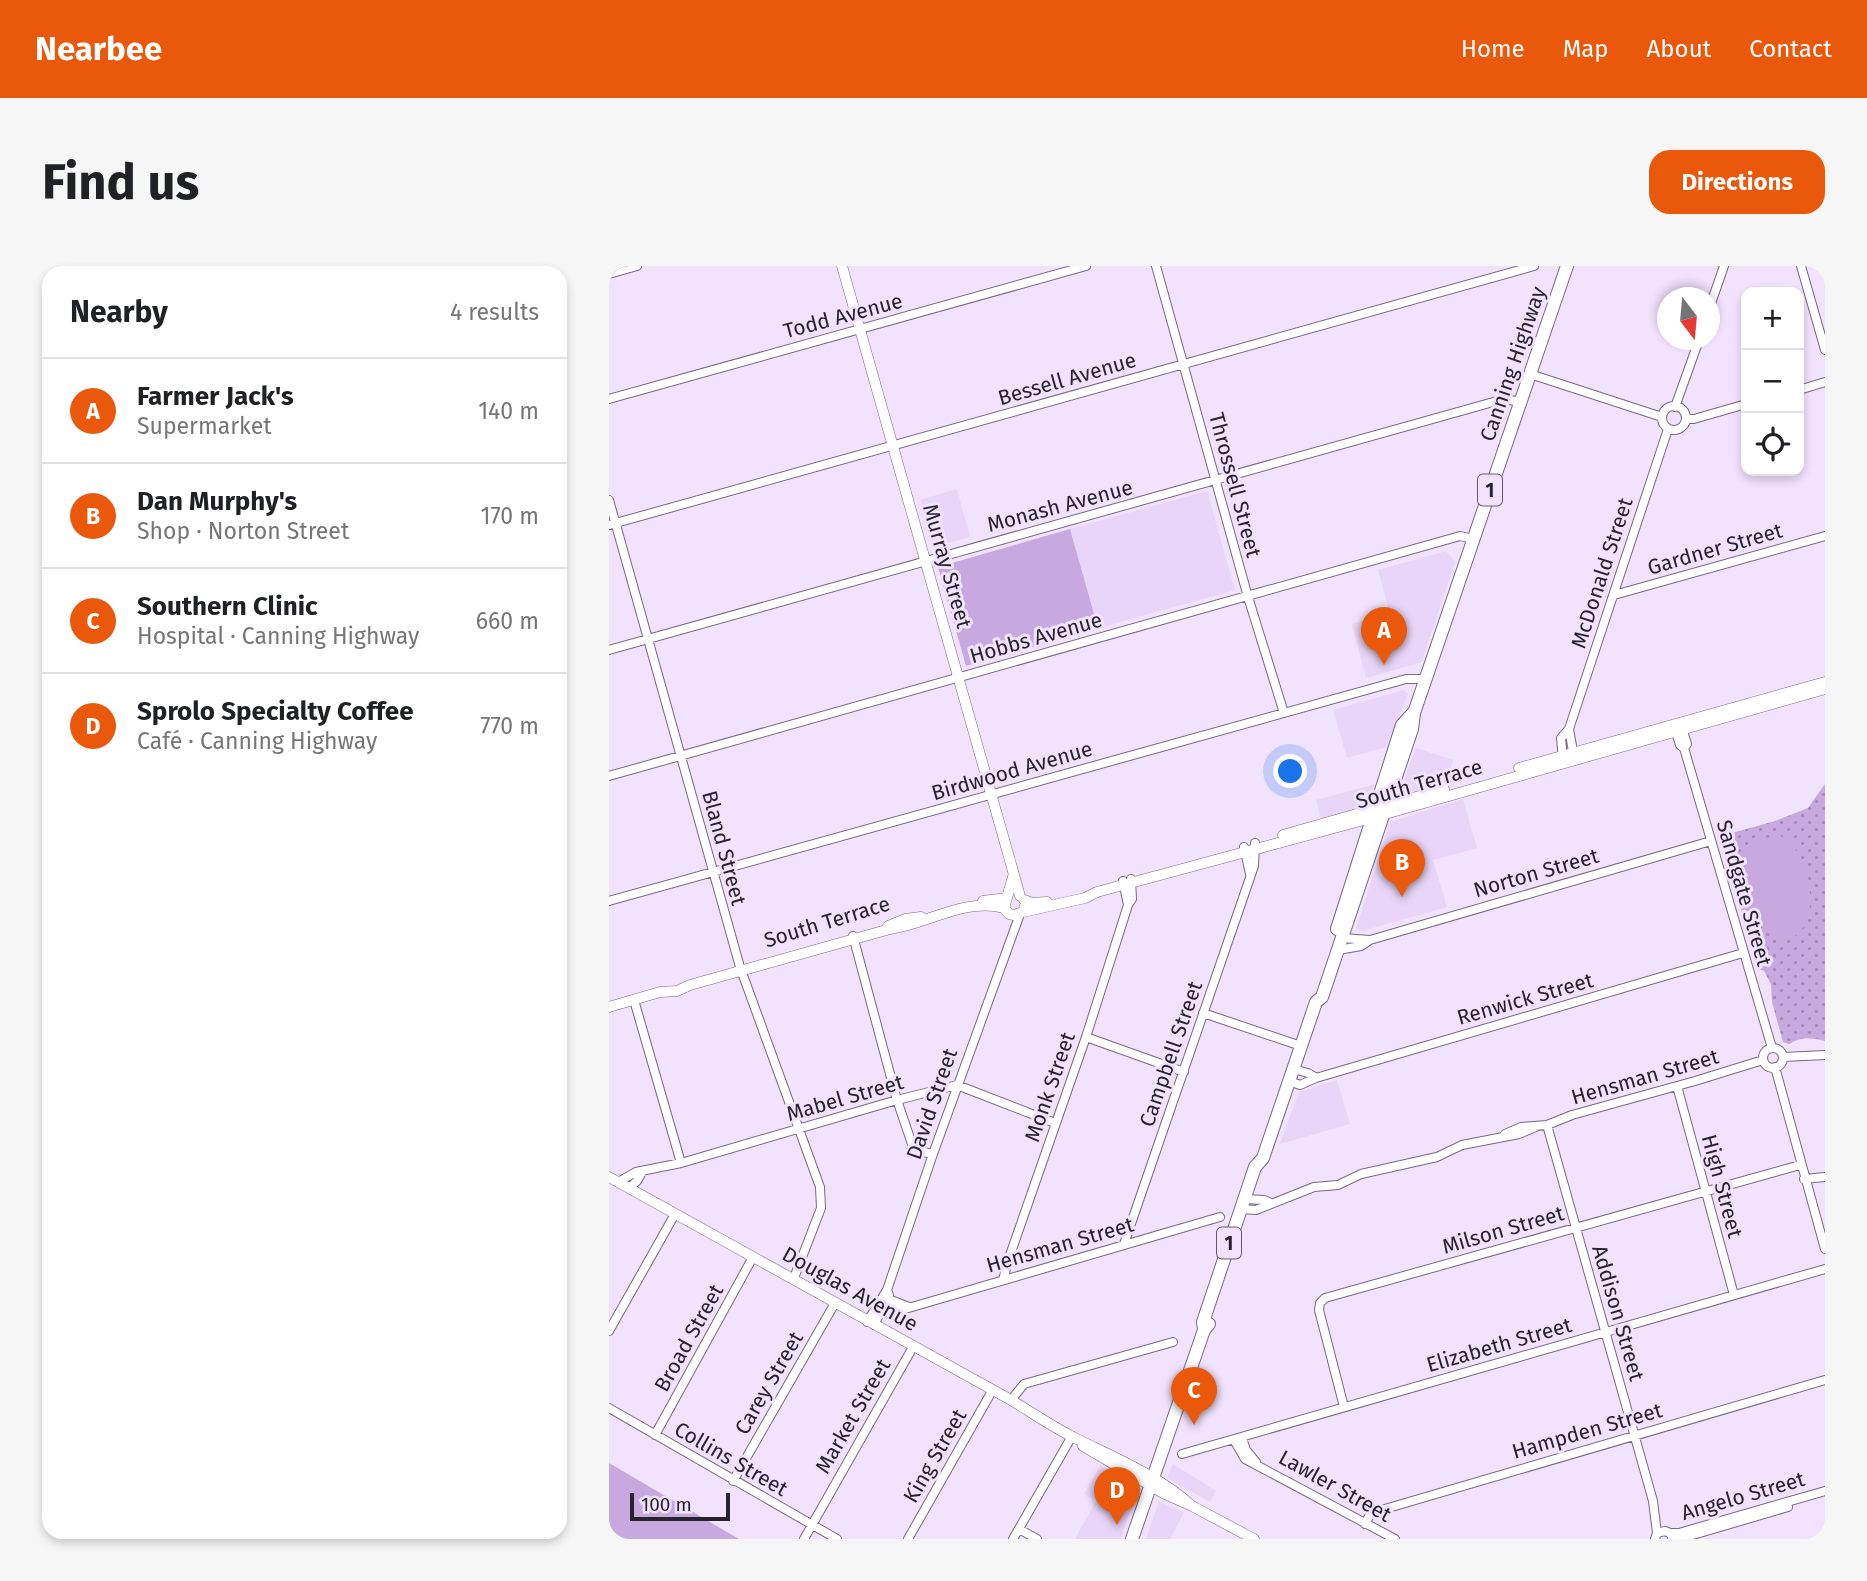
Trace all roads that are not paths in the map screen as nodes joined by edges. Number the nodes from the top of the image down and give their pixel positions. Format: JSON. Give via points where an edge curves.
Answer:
{"nodes":[{"id":1,"x":637,"y":266,"type":"edge"},
{"id":2,"x":842,"y":266,"type":"edge"},
{"id":3,"x":1086,"y":266,"type":"edge"},
{"id":4,"x":1156,"y":266,"type":"edge"},
{"id":5,"x":1534,"y":266,"type":"edge"},
{"id":6,"x":1567,"y":266,"type":"edge"},
{"id":7,"x":1724,"y":266,"type":"edge"},
{"id":8,"x":1801,"y":266,"type":"edge"},
{"id":9,"x":609,"y":274,"type":"edge"},
{"id":10,"x":1717,"y":287,"type":"edge"},
{"id":11,"x":860,"y":329,"type":"junction"},
{"id":12,"x":1695,"y":350,"type":"edge"},
{"id":13,"x":1825,"y":350,"type":"edge"},
{"id":14,"x":1184,"y":364,"type":"junction"},
{"id":15,"x":1530,"y":374,"type":"junction"},
{"id":16,"x":1825,"y":382,"type":"edge"},
{"id":17,"x":1804,"y":388,"type":"edge"},
{"id":18,"x":609,"y":399,"type":"edge"},
{"id":19,"x":1521,"y":402,"type":"junction"},
{"id":20,"x":1741,"y":405,"type":"edge"},
{"id":21,"x":1675,"y":407,"type":"junction"},
{"id":22,"x":1662,"y":418,"type":"junction"},
{"id":23,"x":1686,"y":419,"type":"junction"},
{"id":24,"x":1668,"y":429,"type":"junction"},
{"id":25,"x":893,"y":446,"type":"junction"},
{"id":26,"x":1217,"y":481,"type":"junction"},
{"id":27,"x":609,"y":500,"type":"edge"},
{"id":28,"x":612,"y":524,"type":"edge"},
{"id":29,"x":1825,"y":536,"type":"edge"},
{"id":30,"x":1473,"y":539,"type":"junction"},
{"id":31,"x":925,"y":562,"type":"junction"},
{"id":32,"x":1614,"y":595,"type":"junction"},
{"id":33,"x":1248,"y":597,"type":"junction"},
{"id":34,"x":648,"y":639,"type":"junction"},
{"id":35,"x":609,"y":650,"type":"edge"},
{"id":36,"x":958,"y":678,"type":"junction"},
{"id":37,"x":1425,"y":680,"type":"junction"},
{"id":38,"x":1825,"y":682,"type":"edge"},
{"id":39,"x":1825,"y":689,"type":"edge"},
{"id":40,"x":1284,"y":713,"type":"junction"},
{"id":41,"x":1678,"y":728,"type":"junction"},
{"id":42,"x":681,"y":757,"type":"junction"},
{"id":43,"x":1569,"y":758,"type":"junction"},
{"id":44,"x":609,"y":776,"type":"edge"},
{"id":45,"x":991,"y":795,"type":"junction"},
{"id":46,"x":1379,"y":811,"type":"junction"},
{"id":47,"x":1711,"y":842,"type":"junction"},
{"id":48,"x":1256,"y":846,"type":"junction"},
{"id":49,"x":1245,"y":849,"type":"junction"},
{"id":50,"x":712,"y":872,"type":"junction"},
{"id":51,"x":1250,"y":874,"type":"junction"},
{"id":52,"x":1013,"y":877,"type":"junction"},
{"id":53,"x":1127,"y":882,"type":"junction"},
{"id":54,"x":1022,"y":898,"type":"junction"},
{"id":55,"x":609,"y":901,"type":"edge"},
{"id":56,"x":1012,"y":907,"type":"junction"},
{"id":57,"x":853,"y":938,"type":"junction"},
{"id":58,"x":1370,"y":940,"type":"junction"},
{"id":59,"x":1340,"y":944,"type":"junction"},
{"id":60,"x":1743,"y":953,"type":"junction"},
{"id":61,"x":740,"y":969,"type":"junction"},
{"id":62,"x":634,"y":1000,"type":"junction"},
{"id":63,"x":1316,"y":1002,"type":"junction"},
{"id":64,"x":609,"y":1007,"type":"edge"},
{"id":65,"x":1203,"y":1013,"type":"junction"},
{"id":66,"x":1086,"y":1037,"type":"junction"},
{"id":67,"x":1301,"y":1046,"type":"junction"},
{"id":68,"x":1772,"y":1048,"type":"junction"},
{"id":69,"x":1825,"y":1055,"type":"edge"},
{"id":70,"x":1783,"y":1057,"type":"junction"},
{"id":71,"x":1763,"y":1060,"type":"junction"},
{"id":72,"x":1775,"y":1067,"type":"junction"},
{"id":73,"x":1184,"y":1072,"type":"junction"},
{"id":74,"x":1291,"y":1075,"type":"junction"},
{"id":75,"x":1316,"y":1078,"type":"junction"},
{"id":76,"x":957,"y":1085,"type":"junction"},
{"id":77,"x":1677,"y":1086,"type":"junction"},
{"id":78,"x":897,"y":1100,"type":"junction"},
{"id":79,"x":1055,"y":1123,"type":"junction"},
{"id":80,"x":1547,"y":1125,"type":"junction"},
{"id":81,"x":799,"y":1129,"type":"junction"},
{"id":82,"x":933,"y":1154,"type":"junction"},
{"id":83,"x":681,"y":1163,"type":"junction"},
{"id":84,"x":1800,"y":1165,"type":"junction"},
{"id":85,"x":642,"y":1172,"type":"junction"},
{"id":86,"x":1825,"y":1177,"type":"edge"},
{"id":87,"x":1804,"y":1179,"type":"junction"},
{"id":88,"x":613,"y":1180,"type":"edge"},
{"id":89,"x":629,"y":1188,"type":"junction"},
{"id":90,"x":1705,"y":1192,"type":"junction"},
{"id":91,"x":1246,"y":1204,"type":"junction"},
{"id":92,"x":675,"y":1214,"type":"junction"},
{"id":93,"x":1220,"y":1217,"type":"dead end"},
{"id":94,"x":1576,"y":1228,"type":"junction"},
{"id":95,"x":1124,"y":1244,"type":"junction"},
{"id":96,"x":1825,"y":1249,"type":"edge"},
{"id":97,"x":754,"y":1257,"type":"junction"},
{"id":98,"x":1825,"y":1269,"type":"edge"},
{"id":99,"x":794,"y":1278,"type":"junction"},
{"id":100,"x":1003,"y":1280,"type":"junction"},
{"id":101,"x":1734,"y":1295,"type":"junction"},
{"id":102,"x":884,"y":1299,"type":"junction"},
{"id":103,"x":835,"y":1303,"type":"junction"},
{"id":104,"x":871,"y":1324,"type":"junction"},
{"id":105,"x":609,"y":1331,"type":"edge"},
{"id":106,"x":1605,"y":1333,"type":"junction"},
{"id":107,"x":1173,"y":1342,"type":"dead end"},
{"id":108,"x":913,"y":1347,"type":"junction"},
{"id":109,"x":1825,"y":1380,"type":"edge"},
{"id":110,"x":992,"y":1391,"type":"junction"},
{"id":111,"x":1011,"y":1400,"type":"junction"},
{"id":112,"x":1344,"y":1407,"type":"junction"},
{"id":113,"x":609,"y":1408,"type":"edge"},
{"id":114,"x":655,"y":1435,"type":"junction"},
{"id":115,"x":1072,"y":1436,"type":"junction"},
{"id":116,"x":1635,"y":1436,"type":"junction"},
{"id":117,"x":1238,"y":1439,"type":"junction"},
{"id":118,"x":1182,"y":1454,"type":"dead end"},
{"id":119,"x":733,"y":1481,"type":"junction"},
{"id":120,"x":1150,"y":1482,"type":"junction"},
{"id":121,"x":1825,"y":1495,"type":"edge"},
{"id":122,"x":1365,"y":1524,"type":"junction"},
{"id":123,"x":811,"y":1525,"type":"junction"},
{"id":124,"x":1019,"y":1529,"type":"junction"},
{"id":125,"x":1661,"y":1536,"type":"edge"},
{"id":126,"x":1132,"y":1537,"type":"edge"},
{"id":127,"x":803,"y":1539,"type":"edge"},
{"id":128,"x":837,"y":1539,"type":"edge"},
{"id":129,"x":908,"y":1539,"type":"edge"},
{"id":130,"x":1013,"y":1539,"type":"edge"},
{"id":131,"x":1037,"y":1539,"type":"edge"},
{"id":132,"x":1254,"y":1539,"type":"edge"},
{"id":133,"x":1395,"y":1539,"type":"edge"},
{"id":134,"x":1679,"y":1539,"type":"edge"}],
"edges":[{"from":1,"to":9,"type":"street"},
{"from":2,"to":11,"type":"main road","name":"Murray Street"},
{"from":3,"to":11,"type":"street","name":"Todd Avenue"},
{"from":4,"to":14,"type":"street","name":"Throssell Street"},
{"from":5,"to":14,"type":"street","name":"Bessell Avenue"},
{"from":6,"to":15,"type":"highway","name":"Canning Highway","number":"1"},
{"from":7,"to":10,"type":"street"},
{"from":8,"to":13,"type":"street"},
{"from":11,"to":18,"type":"street","name":"Todd Avenue"},
{"from":11,"to":25,"type":"main road","name":"Murray Street"},
{"from":12,"to":21,"type":"street"},
{"from":14,"to":25,"type":"street","name":"Bessell Avenue"},
{"from":14,"to":26,"type":"street","name":"Throssell Street"},
{"from":15,"to":19,"type":"highway","name":"Canning Highway","number":"1"},
{"from":15,"to":22,"type":"street"},
{"from":16,"to":17,"type":"street"},
{"from":19,"to":26,"type":"street","name":"Monash Avenue","via":[[1504,399]]},
{"from":19,"to":30,"type":"highway","name":"Canning Highway","number":"1"},
{"from":20,"to":23,"type":"street"},
{"from":21,"to":22,"type":"street","via":[[1666,410]]},
{"from":21,"to":23,"type":"street"},
{"from":22,"to":24,"type":"street"},
{"from":23,"to":24,"type":"street","via":[[1679,429]]},
{"from":24,"to":32,"type":"street","name":"McDonald Street"},
{"from":25,"to":28,"type":"street","name":"Bessell Avenue"},
{"from":25,"to":31,"type":"main road","name":"Murray Street"},
{"from":26,"to":31,"type":"street","name":"Monash Avenue"},
{"from":26,"to":33,"type":"street","name":"Throssell Street"},
{"from":27,"to":28,"type":"street","name":"Bland Street"},
{"from":28,"to":34,"type":"street","name":"Bland Street"},
{"from":29,"to":32,"type":"street","name":"Gardner Street"},
{"from":30,"to":33,"type":"street","name":"Hobbs Avenue","via":[[1460,536]]},
{"from":30,"to":37,"type":"highway","name":"Canning Highway","number":"1"},
{"from":31,"to":34,"type":"street","name":"Monash Avenue"},
{"from":31,"to":36,"type":"main road","name":"Murray Street"},
{"from":32,"to":43,"type":"street","name":"McDonald Street","via":[[1569,729],[1561,738]]},
{"from":33,"to":36,"type":"street","name":"Hobbs Avenue"},
{"from":33,"to":40,"type":"street","name":"Throssell Street"},
{"from":34,"to":35,"type":"street","name":"Monash Avenue"},
{"from":34,"to":42,"type":"street","name":"Bland Street"},
{"from":36,"to":42,"type":"street","name":"Hobbs Avenue"},
{"from":36,"to":45,"type":"main road","name":"Murray Street"},
{"from":37,"to":40,"type":"street","name":"Birdwood Avenue","via":[[1406,679]]},
{"from":37,"to":46,"type":"highway","name":"Canning Highway","number":"1","via":[[1414,713],[1402,726]]},
{"from":38,"to":41,"type":"main road","name":"South Terrace"},
{"from":39,"to":41,"type":"main road","name":"South Terrace"},
{"from":40,"to":45,"type":"street","name":"Birdwood Avenue"},
{"from":41,"to":43,"type":"main road","name":"South Terrace"},
{"from":41,"to":47,"type":"street","name":"Sandgate Street","via":[[1687,744],[1684,748]]},
{"from":42,"to":44,"type":"street","name":"Hobbs Avenue"},
{"from":42,"to":50,"type":"street","name":"Bland Street"},
{"from":43,"to":46,"type":"main road","name":"South Terrace"},
{"from":45,"to":50,"type":"street","name":"Birdwood Avenue"},
{"from":45,"to":52,"type":"main road","name":"Murray Street"},
{"from":46,"to":48,"type":"main road","name":"South Terrace"},
{"from":46,"to":59,"type":"highway","name":"Canning Highway","number":"1"},
{"from":46,"to":63,"type":"highway","name":"Canning Highway","number":"1","via":[[1314,995]]},
{"from":47,"to":58,"type":"street","name":"Norton Street"},
{"from":47,"to":60,"type":"street","name":"Sandgate Street"},
{"from":48,"to":49,"type":"main road","name":"South Terrace"},
{"from":48,"to":51,"type":"street","name":"Campbell Street"},
{"from":49,"to":51,"type":"street","name":"Campbell Street"},
{"from":49,"to":53,"type":"main road","name":"South Terrace"},
{"from":50,"to":55,"type":"street","name":"Birdwood Avenue"},
{"from":50,"to":61,"type":"street","name":"Bland Street"},
{"from":51,"to":65,"type":"street","name":"Campbell Street"},
{"from":52,"to":54,"type":"main road","name":"Murray Street"},
{"from":52,"to":56,"type":"main road","name":"Murray Street"},
{"from":53,"to":54,"type":"main road","name":"South Terrace","via":[[1044,903]]},
{"from":53,"to":56,"type":"main road","name":"South Terrace","via":[[1085,898]]},
{"from":53,"to":66,"type":"street","name":"Monk Street","via":[[1132,899]]},
{"from":54,"to":56,"type":"main road"},
{"from":54,"to":56,"type":"main road","name":"South Terrace","via":[[1014,894]]},
{"from":56,"to":57,"type":"main road","name":"South Terrace","via":[[986,900],[905,919]]},
{"from":56,"to":76,"type":"street","name":"David Street","via":[[1018,922]]},
{"from":57,"to":61,"type":"main road","name":"South Terrace"},
{"from":57,"to":78,"type":"street"},
{"from":58,"to":59,"type":"street","name":"Norton Street"},
{"from":58,"to":59,"type":"street","name":"Norton Street","via":[[1361,946]]},
{"from":59,"to":63,"type":"highway","name":"Canning Highway","number":"1"},
{"from":60,"to":68,"type":"street","name":"Sandgate Street"},
{"from":60,"to":75,"type":"street","name":"Renwick Street"},
{"from":61,"to":62,"type":"main road","name":"South Terrace","via":[[674,984]]},
{"from":61,"to":81,"type":"street","name":"Bland Street"},
{"from":62,"to":64,"type":"main road","name":"South Terrace"},
{"from":62,"to":83,"type":"street"},
{"from":63,"to":67,"type":"highway","name":"Canning Highway","number":"1"},
{"from":65,"to":67,"type":"street"},
{"from":65,"to":73,"type":"street","name":"Campbell Street"},
{"from":66,"to":73,"type":"street"},
{"from":66,"to":79,"type":"street","name":"Monk Street"},
{"from":67,"to":74,"type":"highway","name":"Canning Highway","number":"1"},
{"from":68,"to":70,"type":"street"},
{"from":68,"to":71,"type":"street"},
{"from":69,"to":70,"type":"street"},
{"from":70,"to":72,"type":"street"},
{"from":71,"to":72,"type":"street"},
{"from":71,"to":77,"type":"street","name":"Hensman Street"},
{"from":72,"to":84,"type":"street"},
{"from":73,"to":95,"type":"street","name":"Campbell Street"},
{"from":74,"to":75,"type":"street","via":[[1308,1073]]},
{"from":74,"to":75,"type":"street","name":"Renwick Street","via":[[1300,1084]]},
{"from":74,"to":91,"type":"highway","name":"Canning Highway","number":"1","via":[[1263,1158],[1255,1167]]},
{"from":76,"to":78,"type":"street","name":"Mabel Street"},
{"from":76,"to":79,"type":"street"},
{"from":76,"to":82,"type":"street","name":"David Street"},
{"from":77,"to":80,"type":"street","name":"Hensman Street"},
{"from":77,"to":90,"type":"street","name":"High Street"},
{"from":78,"to":81,"type":"street","name":"Mabel Street"},
{"from":78,"to":82,"type":"street","via":[[914,1150]]},
{"from":79,"to":100,"type":"street","name":"Monk Street"},
{"from":80,"to":91,"type":"street","name":"Hensman Street","via":[[1462,1145],[1422,1161],[1361,1174],[1271,1203]]},
{"from":80,"to":94,"type":"street","name":"Addison Street"},
{"from":81,"to":83,"type":"street","name":"Mabel Street"},
{"from":81,"to":99,"type":"street","name":"Bland Street","via":[[820,1187],[821,1208]]},
{"from":82,"to":102,"type":"street","name":"David Street"},
{"from":83,"to":85,"type":"street","name":"Mabel Street"},
{"from":84,"to":87,"type":"street"},
{"from":84,"to":90,"type":"street","name":"Milson Street"},
{"from":85,"to":88,"type":"street","name":"Mabel Street"},
{"from":85,"to":89,"type":"street"},
{"from":86,"to":87,"type":"street"},
{"from":87,"to":96,"type":"street"},
{"from":88,"to":89,"type":"main road","name":"Douglas Avenue"},
{"from":89,"to":92,"type":"main road","name":"Douglas Avenue"},
{"from":90,"to":94,"type":"street","name":"Milson Street"},
{"from":90,"to":101,"type":"street","name":"High Street"},
{"from":91,"to":120,"type":"highway","name":"Canning Highway","number":"1"},
{"from":92,"to":97,"type":"main road","name":"Douglas Avenue"},
{"from":92,"to":105,"type":"street"},
{"from":93,"to":95,"type":"street","name":"Hensman Street"},
{"from":94,"to":106,"type":"street","name":"Addison Street"},
{"from":94,"to":112,"type":"street","name":"Milson Street","via":[[1325,1298],[1319,1311]]},
{"from":95,"to":100,"type":"street","name":"Hensman Street"},
{"from":97,"to":99,"type":"main road","name":"Douglas Avenue"},
{"from":97,"to":114,"type":"street","name":"Broad Street"},
{"from":98,"to":101,"type":"street","name":"Elizabeth Street"},
{"from":99,"to":103,"type":"main road","name":"Douglas Avenue"},
{"from":100,"to":102,"type":"street","name":"Hensman Street","via":[[909,1307]]},
{"from":101,"to":106,"type":"street","name":"Elizabeth Street"},
{"from":102,"to":104,"type":"street","name":"David Street"},
{"from":103,"to":104,"type":"main road","name":"Douglas Avenue"},
{"from":103,"to":119,"type":"street","name":"Carey Street"},
{"from":104,"to":108,"type":"main road","name":"Douglas Avenue"},
{"from":106,"to":112,"type":"street","name":"Elizabeth Street"},
{"from":106,"to":116,"type":"street","name":"Addison Street"},
{"from":107,"to":111,"type":"street","via":[[1024,1384]]},
{"from":108,"to":110,"type":"main road","name":"Douglas Avenue"},
{"from":108,"to":123,"type":"street","name":"Market Street"},
{"from":109,"to":116,"type":"street","name":"Hampden Street"},
{"from":110,"to":111,"type":"main road","name":"Douglas Avenue"},
{"from":110,"to":129,"type":"street","name":"King Street"},
{"from":111,"to":115,"type":"main road","name":"Douglas Avenue"},
{"from":112,"to":117,"type":"street","name":"Elizabeth Street"},
{"from":113,"to":114,"type":"street","name":"Collins Street"},
{"from":114,"to":119,"type":"street","name":"Collins Street"},
{"from":115,"to":120,"type":"main road","name":"Douglas Avenue","via":[[1093,1453]]},
{"from":115,"to":124,"type":"street"},
{"from":116,"to":122,"type":"street","name":"Hampden Street","via":[[1371,1513]]},
{"from":116,"to":125,"type":"street","name":"Addison Street"},
{"from":117,"to":118,"type":"street","name":"Elizabeth Street"},
{"from":117,"to":122,"type":"street","name":"Lawler Street","via":[[1258,1464]]},
{"from":119,"to":123,"type":"street","name":"Collins Street"},
{"from":120,"to":126,"type":"highway","name":"Canning Highway","number":"1"},
{"from":120,"to":132,"type":"main road","name":"Douglas Avenue"},
{"from":121,"to":125,"type":"street","name":"Angelo Street"},
{"from":121,"to":134,"type":"street","name":"Angelo Street"},
{"from":122,"to":133,"type":"street","name":"Lawler Street"},
{"from":123,"to":127,"type":"street","name":"Market Street"},
{"from":123,"to":128,"type":"street","name":"Collins Street"},
{"from":124,"to":130,"type":"street"},
{"from":124,"to":131,"type":"street"}]}
